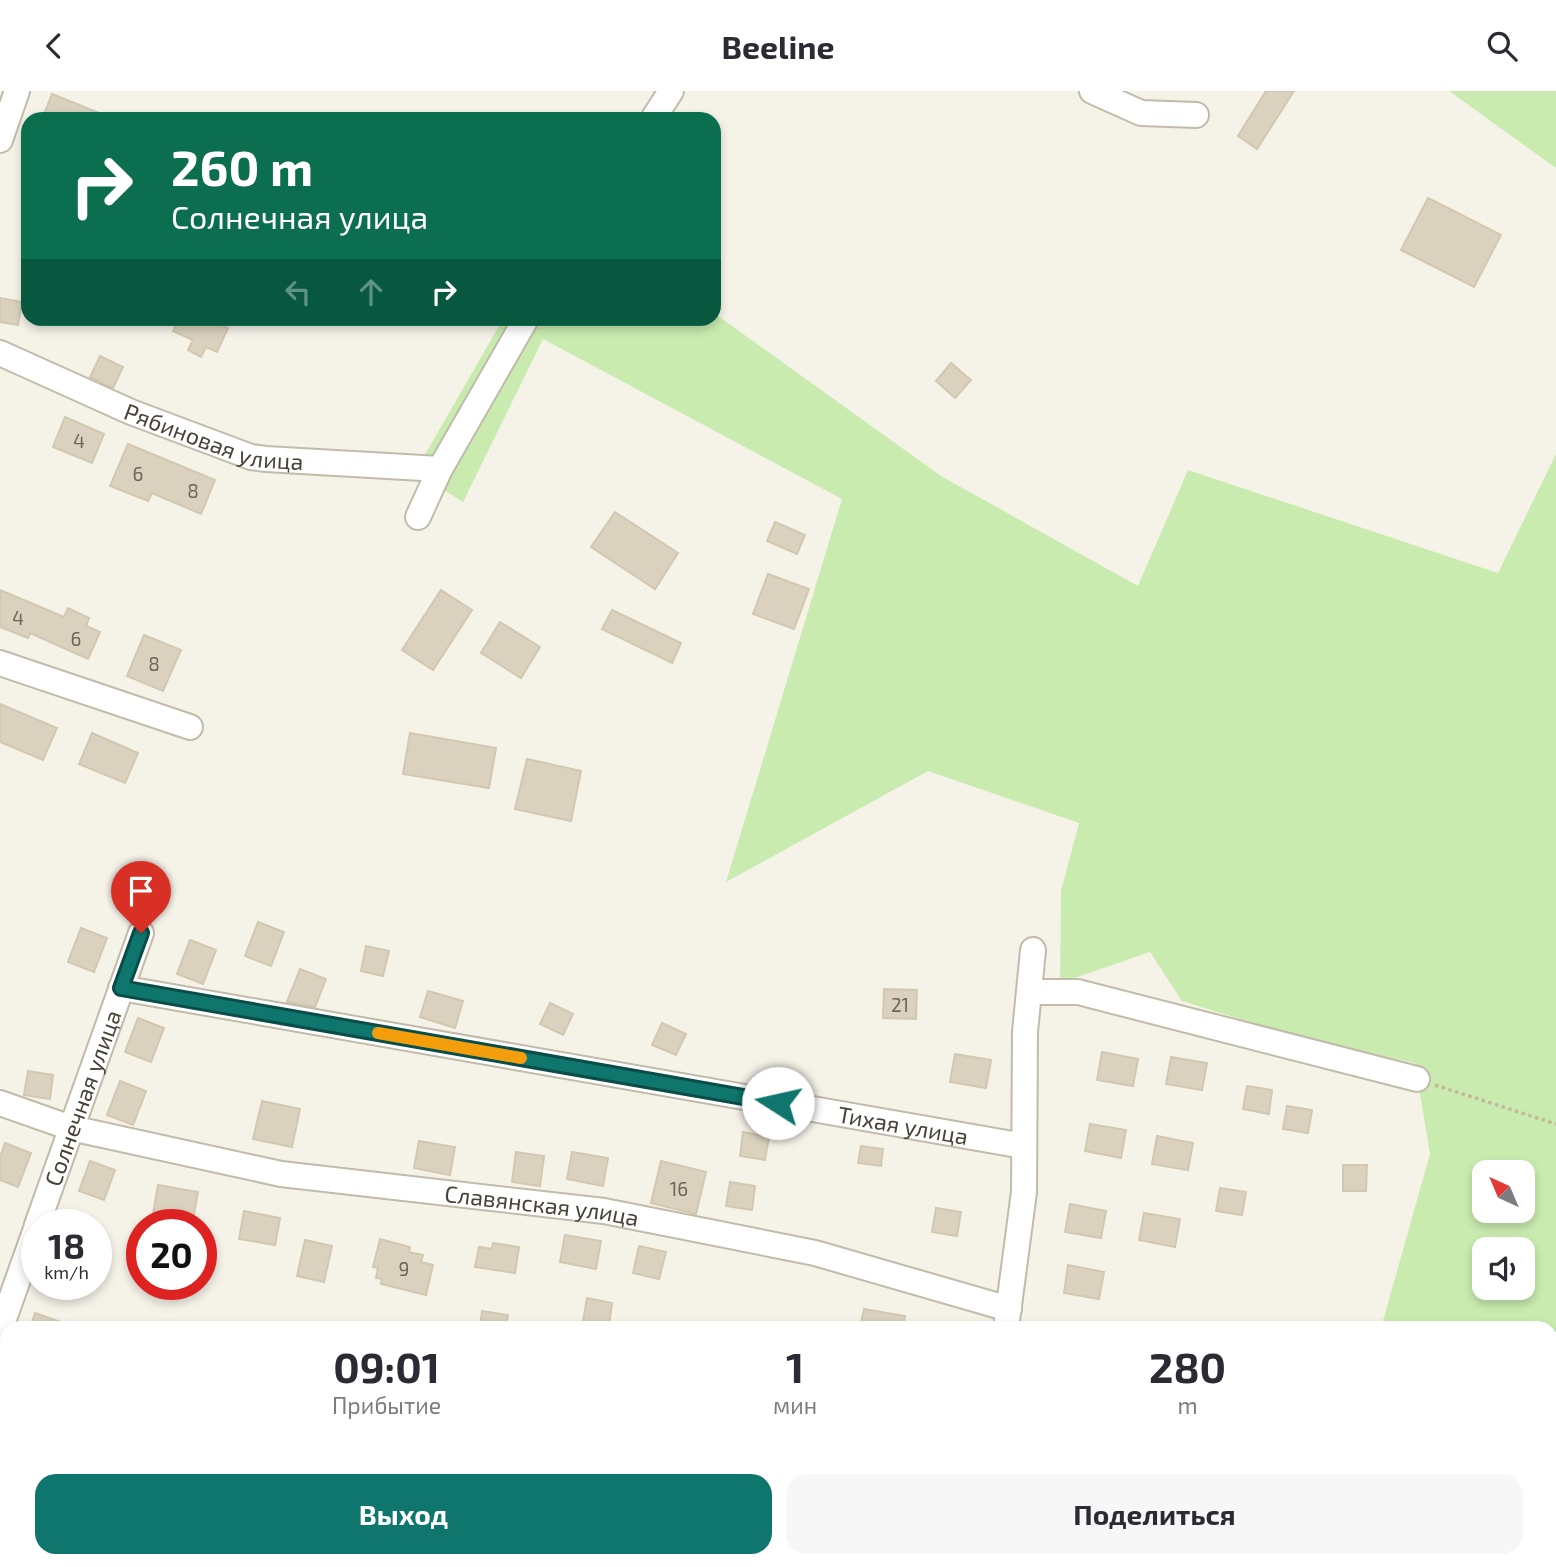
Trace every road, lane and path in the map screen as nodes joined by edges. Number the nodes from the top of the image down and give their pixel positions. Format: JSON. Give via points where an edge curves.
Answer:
{"nodes":[{"id":1,"x":17,"y":91,"type":"edge"},
{"id":2,"x":671,"y":91,"type":"edge"},
{"id":3,"x":1092,"y":91,"type":"edge"},
{"id":4,"x":658,"y":112,"type":"edge"},
{"id":5,"x":1196,"y":115,"type":"dead end"},
{"id":6,"x":0,"y":140,"type":"edge"},
{"id":7,"x":522,"y":326,"type":"edge"},
{"id":8,"x":0,"y":353,"type":"edge"},
{"id":9,"x":440,"y":469,"type":"junction"},
{"id":10,"x":418,"y":517,"type":"dead end"},
{"id":11,"x":0,"y":663,"type":"edge"},
{"id":12,"x":190,"y":727,"type":"dead end"},
{"id":13,"x":141,"y":933,"type":"dead end"},
{"id":14,"x":1033,"y":950,"type":"dead end"},
{"id":15,"x":121,"y":988,"type":"junction"},
{"id":16,"x":1029,"y":992,"type":"junction"},
{"id":17,"x":1417,"y":1079,"type":"joint"},
{"id":18,"x":0,"y":1103,"type":"edge"},
{"id":19,"x":1556,"y":1124,"type":"edge"},
{"id":20,"x":71,"y":1128,"type":"junction"},
{"id":21,"x":1024,"y":1146,"type":"junction"},
{"id":22,"x":43,"y":1209,"type":"edge"},
{"id":23,"x":21,"y":1271,"type":"edge"},
{"id":24,"x":1007,"y":1319,"type":"edge"},
{"id":25,"x":4,"y":1321,"type":"edge"}],
"edges":[{"from":1,"to":6,"type":"street"},
{"from":2,"to":4,"type":"street"},
{"from":3,"to":5,"type":"street","via":[[1141,113]]},
{"from":7,"to":9,"type":"street"},
{"from":8,"to":9,"type":"street","name":"Рябиновая улица","via":[[131,412],[251,457]]},
{"from":9,"to":10,"type":"street"},
{"from":11,"to":12,"type":"street"},
{"from":13,"to":15,"type":"street","name":"Солнечная улица"},
{"from":14,"to":16,"type":"street"},
{"from":15,"to":20,"type":"street","name":"Солнечная улица"},
{"from":15,"to":21,"type":"street","name":"Тихая улица"},
{"from":16,"to":17,"type":"street","via":[[1078,992]]},
{"from":16,"to":21,"type":"street"},
{"from":17,"to":19,"type":"path"},
{"from":18,"to":20,"type":"street","name":"Славянская улица"},
{"from":20,"to":22,"type":"street","name":"Солнечная улица"},
{"from":20,"to":24,"type":"street","name":"Славянская улица","via":[[281,1174],[617,1214],[815,1253]]},
{"from":21,"to":24,"type":"street","via":[[1024,1192]]},
{"from":23,"to":25,"type":"street","name":"Солнечная улица"}]}
